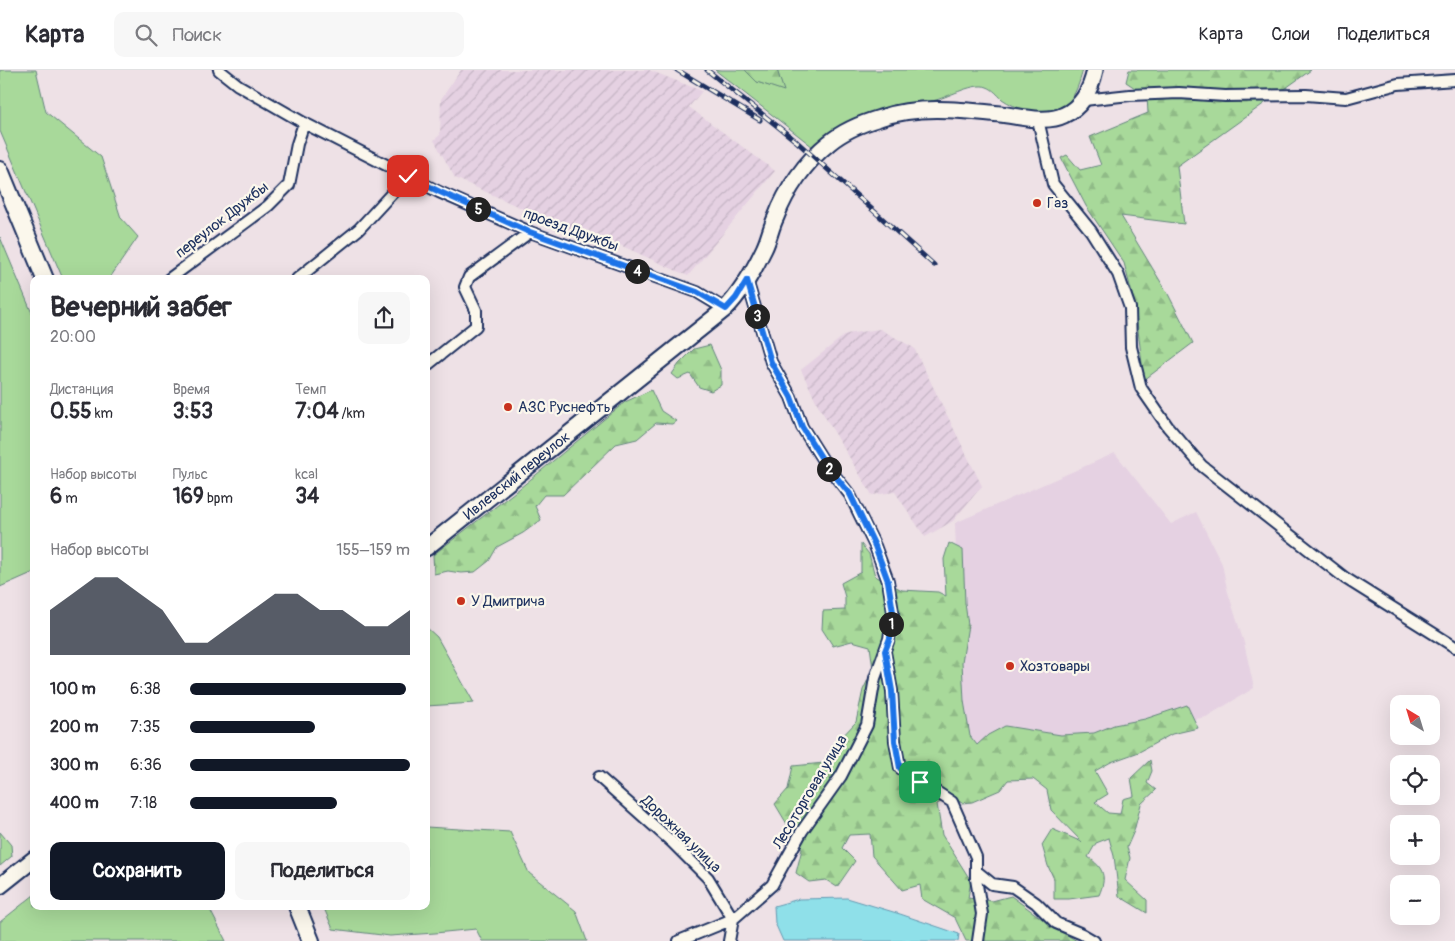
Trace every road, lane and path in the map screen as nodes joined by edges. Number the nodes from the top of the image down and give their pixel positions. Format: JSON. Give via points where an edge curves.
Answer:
{"nodes":[{"id":1,"x":219,"y":70,"type":"edge"},
{"id":2,"x":1095,"y":70,"type":"edge"},
{"id":3,"x":1455,"y":80,"type":"edge"},
{"id":4,"x":1084,"y":100,"type":"junction"},
{"id":5,"x":1038,"y":120,"type":"junction"},
{"id":6,"x":304,"y":123,"type":"junction"},
{"id":7,"x":0,"y":170,"type":"edge"},
{"id":8,"x":408,"y":176,"type":"junction"},
{"id":9,"x":530,"y":232,"type":"junction"},
{"id":10,"x":43,"y":275,"type":"edge"},
{"id":11,"x":174,"y":275,"type":"edge"},
{"id":12,"x":302,"y":275,"type":"edge"},
{"id":13,"x":747,"y":280,"type":"junction"},
{"id":14,"x":726,"y":309,"type":"junction"},
{"id":15,"x":430,"y":363,"type":"edge"},
{"id":16,"x":430,"y":545,"type":"edge"},
{"id":17,"x":1455,"y":647,"type":"edge"},
{"id":18,"x":885,"y":651,"type":"junction"},
{"id":19,"x":599,"y":777,"type":"dead end"},
{"id":20,"x":30,"y":862,"type":"edge"},
{"id":21,"x":976,"y":871,"type":"junction"},
{"id":22,"x":0,"y":886,"type":"edge"},
{"id":23,"x":299,"y":910,"type":"edge"},
{"id":24,"x":733,"y":919,"type":"junction"},
{"id":25,"x":311,"y":941,"type":"edge"},
{"id":26,"x":679,"y":941,"type":"edge"},
{"id":27,"x":729,"y":941,"type":"edge"},
{"id":28,"x":978,"y":941,"type":"edge"},
{"id":29,"x":1094,"y":941,"type":"edge"}],
"edges":[{"from":1,"to":6,"type":"street","name":"проезд Дружбы","via":[[238,85]]},
{"from":2,"to":4,"type":"main road"},
{"from":3,"to":4,"type":"street","via":[[1398,84],[1346,98],[1179,93]]},
{"from":4,"to":5,"type":"main road","via":[[1064,115]]},
{"from":5,"to":13,"type":"main road","name":"Ивлевский переулок","via":[[1002,114],[914,110],[880,118],[842,135],[813,158],[793,184]]},
{"from":5,"to":17,"type":"street","via":[[1053,184],[1091,231],[1118,274],[1130,308],[1131,347],[1141,388],[1168,427],[1202,466],[1346,578]]},
{"from":6,"to":8,"type":"street","name":"проезд Дружбы"},
{"from":6,"to":11,"type":"street","name":"переулок Дружбы","via":[[289,185],[268,206]]},
{"from":7,"to":10,"type":"main road"},
{"from":8,"to":9,"type":"street","name":"проезд Дружбы"},
{"from":8,"to":12,"type":"street","via":[[359,229]]},
{"from":9,"to":14,"type":"street","name":"проезд Дружбы","via":[[697,292]]},
{"from":9,"to":15,"type":"street","via":[[470,277],[465,287],[476,310],[476,326]]},
{"from":13,"to":14,"type":"main road","name":"Ивлевский переулок"},
{"from":13,"to":18,"type":"street","name":"Лесоторговая улица","via":[[771,362],[791,397],[802,427],[850,494],[875,546],[888,581],[893,612]]},
{"from":14,"to":16,"type":"main road","name":"Ивлевский переулок"},
{"from":18,"to":21,"type":"street","via":[[900,768],[952,802],[976,857]]},
{"from":18,"to":24,"type":"street","name":"Лесоторговая улица","via":[[875,678],[867,725],[841,776],[802,831],[772,885]]},
{"from":19,"to":24,"type":"street","name":"Дорожная улица","via":[[708,878]]},
{"from":20,"to":22,"type":"main road"},
{"from":21,"to":28,"type":"street","via":[[982,914]]},
{"from":21,"to":29,"type":"street","via":[[992,884],[1013,887],[1056,923]]},
{"from":23,"to":25,"type":"main road"},
{"from":24,"to":26,"type":"street","name":"Лесоторговая улица"},
{"from":24,"to":27,"type":"street"}]}
